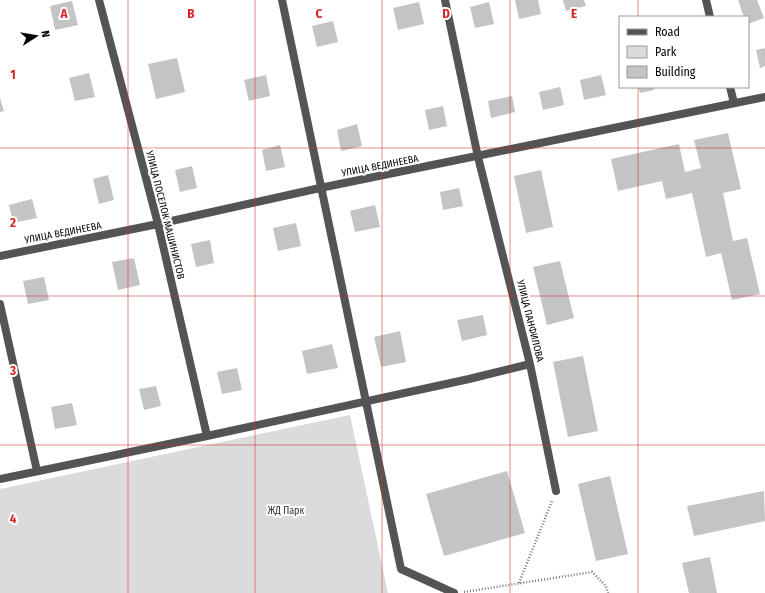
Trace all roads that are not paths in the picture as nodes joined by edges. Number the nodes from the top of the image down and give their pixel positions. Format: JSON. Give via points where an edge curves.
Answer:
{"nodes":[{"id":1,"x":99,"y":0,"type":"edge"},
{"id":2,"x":282,"y":0,"type":"edge"},
{"id":3,"x":445,"y":0,"type":"edge"},
{"id":4,"x":706,"y":0,"type":"edge"},
{"id":5,"x":710,"y":16,"type":"edge"},
{"id":6,"x":730,"y":88,"type":"edge"},
{"id":7,"x":765,"y":97,"type":"edge"},
{"id":8,"x":734,"y":103,"type":"junction"},
{"id":9,"x":478,"y":157,"type":"junction"},
{"id":10,"x":320,"y":188,"type":"junction"},
{"id":11,"x":158,"y":224,"type":"junction"},
{"id":12,"x":0,"y":256,"type":"edge"},
{"id":13,"x":0,"y":304,"type":"edge"},
{"id":14,"x":530,"y":364,"type":"junction"},
{"id":15,"x":365,"y":401,"type":"junction"},
{"id":16,"x":207,"y":436,"type":"junction"},
{"id":17,"x":37,"y":471,"type":"junction"},
{"id":18,"x":0,"y":479,"type":"edge"},
{"id":19,"x":556,"y":491,"type":"road end"},
{"id":20,"x":454,"y":593,"type":"edge"}],
"edges":[{"from":1,"to":11,"type":"street","name":"УЛИЦА ПОСЕЛОК МАШИНИСТОВ"},
{"from":2,"to":10,"type":"street"},
{"from":3,"to":9,"type":"street"},
{"from":4,"to":5,"type":"street"},
{"from":6,"to":8,"type":"street"},
{"from":7,"to":8,"type":"street","name":"УЛИЦА ВЕДИНЕЕВА"},
{"from":8,"to":9,"type":"street","name":"УЛИЦА ВЕДИНЕЕВА"},
{"from":9,"to":10,"type":"street","name":"УЛИЦА ВЕДИНЕЕВА"},
{"from":9,"to":14,"type":"street","name":"УЛИЦА ПАНФИЛОВА"},
{"from":10,"to":11,"type":"street","name":"УЛИЦА ВЕДИНЕЕВА"},
{"from":10,"to":15,"type":"street"},
{"from":11,"to":12,"type":"street","name":"УЛИЦА ВЕДИНЕЕВА"},
{"from":11,"to":16,"type":"street","name":"УЛИЦА ПОСЕЛОК МАШИНИСТОВ"},
{"from":13,"to":17,"type":"street"},
{"from":14,"to":15,"type":"street"},
{"from":14,"to":19,"type":"street","name":"УЛИЦА ПАНФИЛОВА"},
{"from":15,"to":16,"type":"street"},
{"from":15,"to":20,"type":"street","via":[[401,569]]},
{"from":16,"to":17,"type":"street"},
{"from":17,"to":18,"type":"street"}]}
